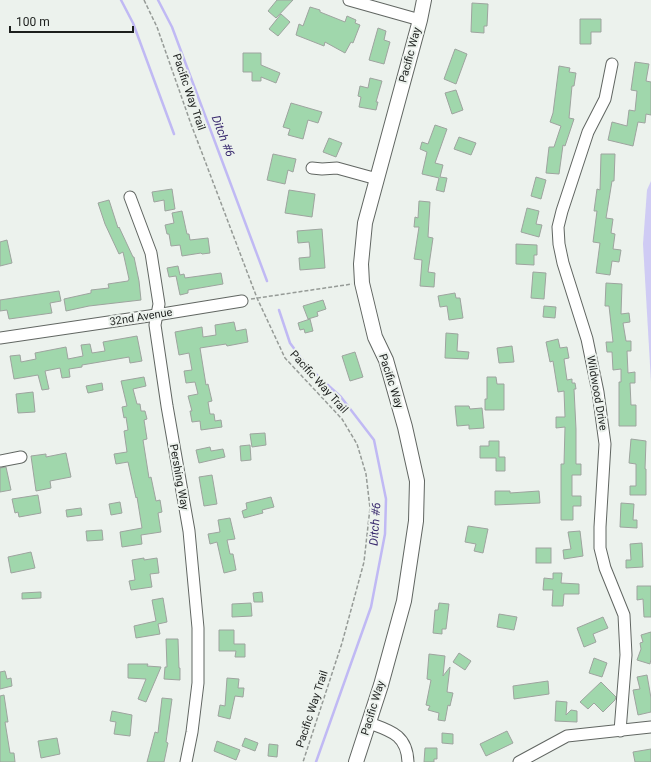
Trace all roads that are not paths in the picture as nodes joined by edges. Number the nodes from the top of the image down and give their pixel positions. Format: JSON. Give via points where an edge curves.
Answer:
{"nodes":[{"id":1,"x":349,"y":0,"type":"edge"},
{"id":2,"x":424,"y":0,"type":"edge"},
{"id":3,"x":420,"y":20,"type":"junction"},
{"id":4,"x":612,"y":64,"type":"dead end"},
{"id":5,"x":312,"y":168,"type":"dead end"},
{"id":6,"x":377,"y":179,"type":"junction"},
{"id":7,"x":130,"y":197,"type":"dead end"},
{"id":8,"x":242,"y":300,"type":"road end"},
{"id":9,"x":156,"y":315,"type":"junction"},
{"id":10,"x":0,"y":338,"type":"edge"},
{"id":11,"x":21,"y":457,"type":"dead end"},
{"id":12,"x":0,"y":461,"type":"edge"},
{"id":13,"x":369,"y":723,"type":"junction"},
{"id":14,"x":651,"y":727,"type":"edge"},
{"id":15,"x":620,"y":730,"type":"junction"},
{"id":16,"x":186,"y":762,"type":"edge"},
{"id":17,"x":356,"y":762,"type":"edge"},
{"id":18,"x":408,"y":762,"type":"edge"},
{"id":19,"x":519,"y":762,"type":"edge"}],
"edges":[{"from":1,"to":3,"type":"street"},
{"from":2,"to":3,"type":"main road","name":"Pacific Way"},
{"from":3,"to":6,"type":"main road","name":"Pacific Way"},
{"from":4,"to":15,"type":"street","name":"Wildwood Drive","via":[[605,99],[588,132],[558,227],[563,263],[587,339],[605,444],[600,548],[605,568],[624,615],[626,655]]},
{"from":5,"to":6,"type":"street","via":[[337,168]]},
{"from":6,"to":13,"type":"main road","name":"Pacific Way","via":[[365,223],[362,283],[376,337],[386,360],[405,427],[417,481],[416,521],[404,601]]},
{"from":7,"to":9,"type":"street","name":"Pershing Way","via":[[152,252],[159,304]]},
{"from":8,"to":9,"type":"street","name":"32nd Avenue"},
{"from":9,"to":10,"type":"street","name":"32nd Avenue"},
{"from":9,"to":16,"type":"street","name":"Pershing Way","via":[[155,325],[166,399],[189,531],[198,628],[198,683]]},
{"from":11,"to":12,"type":"street"},
{"from":13,"to":17,"type":"main road","name":"Pacific Way"},
{"from":13,"to":18,"type":"street","via":[[400,737],[405,746]]},
{"from":14,"to":15,"type":"street"},
{"from":15,"to":19,"type":"street","via":[[568,736]]}]}
